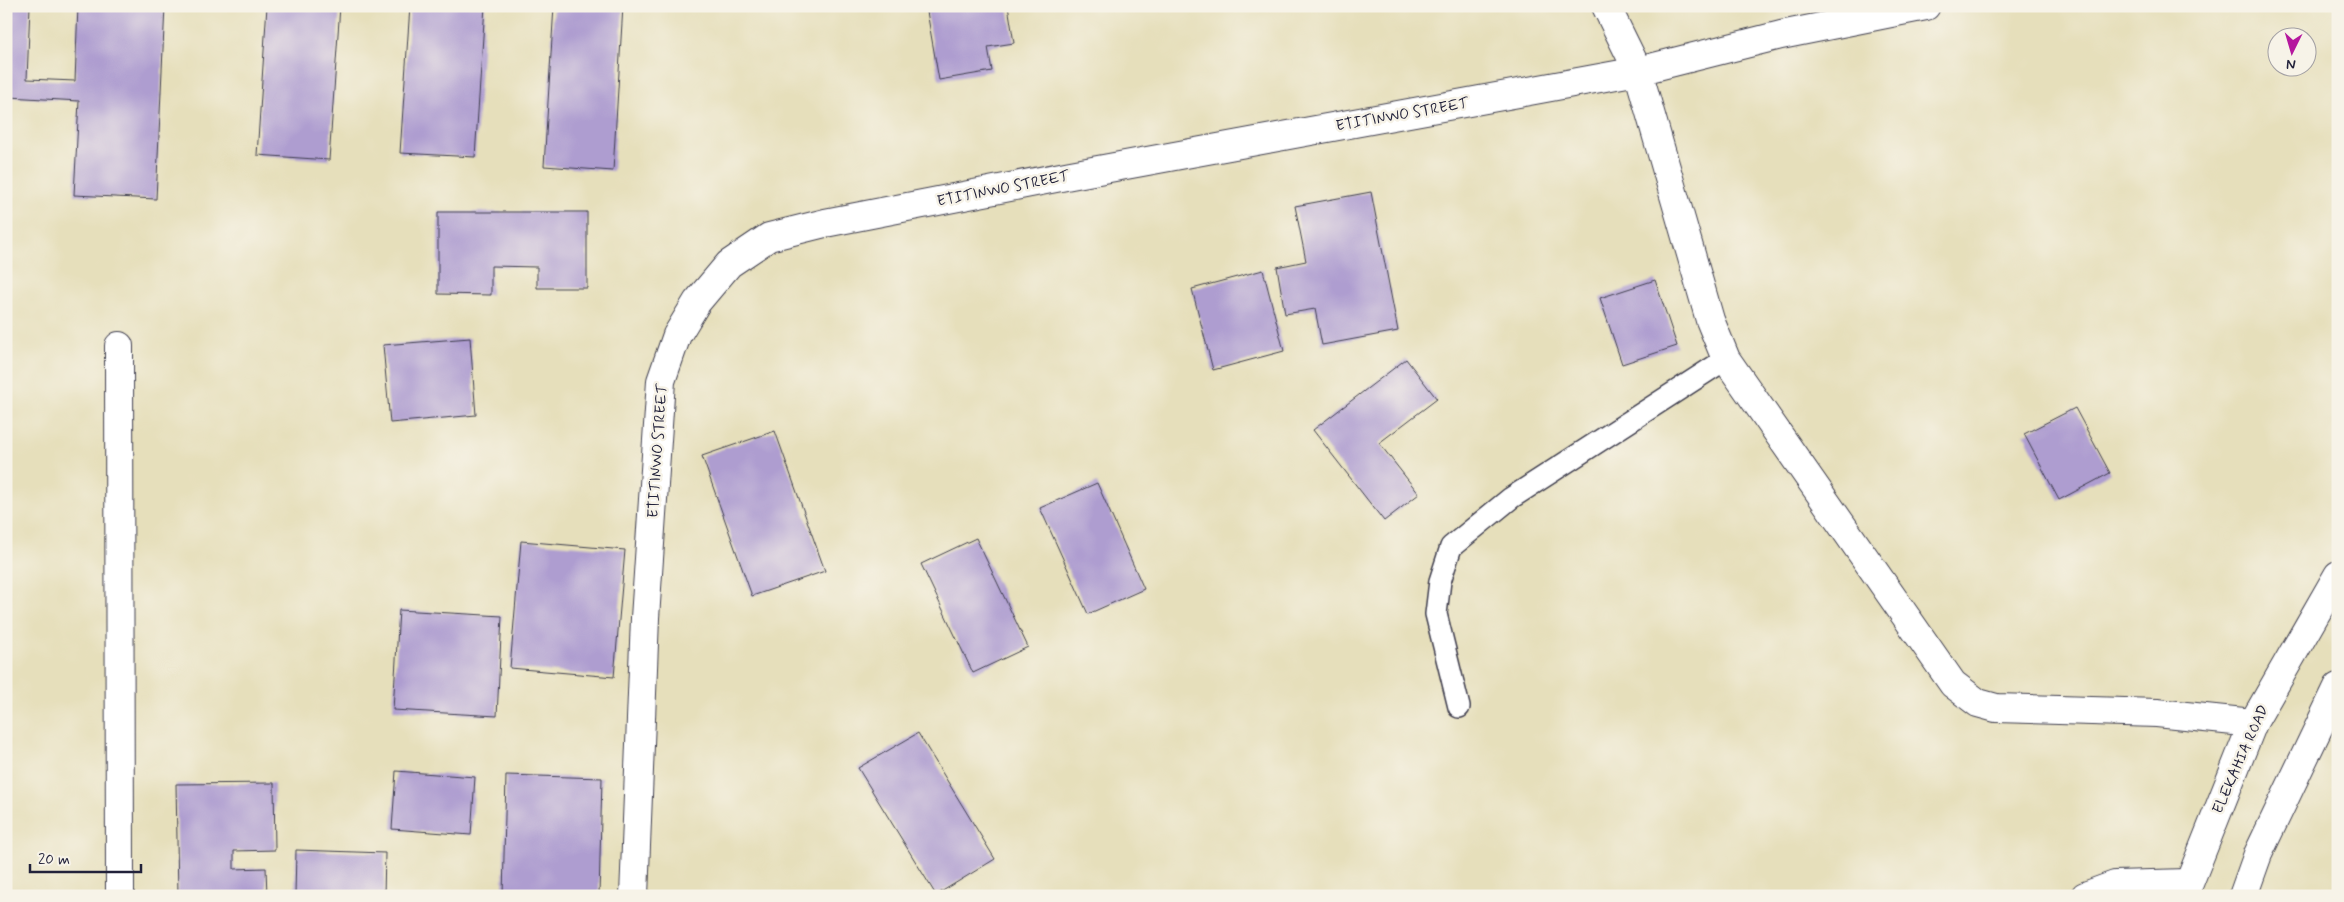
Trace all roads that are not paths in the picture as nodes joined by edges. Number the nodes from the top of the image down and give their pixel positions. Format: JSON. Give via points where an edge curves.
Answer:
{"nodes":[{"id":1,"x":1606,"y":6,"type":"edge"},
{"id":2,"x":1926,"y":6,"type":"edge"},
{"id":3,"x":1638,"y":71,"type":"junction"},
{"id":4,"x":119,"y":346,"type":"dead end"},
{"id":5,"x":1726,"y":359,"type":"junction"},
{"id":6,"x":2338,"y":576,"type":"edge"},
{"id":7,"x":2338,"y":687,"type":"edge"},
{"id":8,"x":1459,"y":707,"type":"dead end"},
{"id":9,"x":2253,"y":723,"type":"junction"},
{"id":10,"x":2186,"y":889,"type":"edge"},
{"id":11,"x":120,"y":896,"type":"edge"},
{"id":12,"x":634,"y":896,"type":"edge"},
{"id":13,"x":2086,"y":896,"type":"edge"},
{"id":14,"x":2243,"y":896,"type":"edge"}],
"edges":[{"from":1,"to":3,"type":"street"},
{"from":2,"to":3,"type":"street","name":"ETITINWO STREET","via":[[1781,35]]},
{"from":3,"to":5,"type":"street","via":[[1710,320]]},
{"from":3,"to":12,"type":"street","name":"ETITINWO STREET","via":[[825,223],[769,238],[729,264],[697,302],[677,334],[661,381],[646,618]]},
{"from":4,"to":11,"type":"street"},
{"from":5,"to":8,"type":"lane","via":[[1511,498],[1452,547],[1440,581],[1436,614]]},
{"from":5,"to":9,"type":"street","via":[[1953,684],[1978,703],[2014,710],[2157,713]]},
{"from":6,"to":9,"type":"street","name":"ELEKAHIA ROAD"},
{"from":7,"to":14,"type":"street","via":[[2258,854]]},
{"from":9,"to":10,"type":"street","name":"ELEKAHIA ROAD"},
{"from":10,"to":13,"type":"street","via":[[2115,885]]}]}
